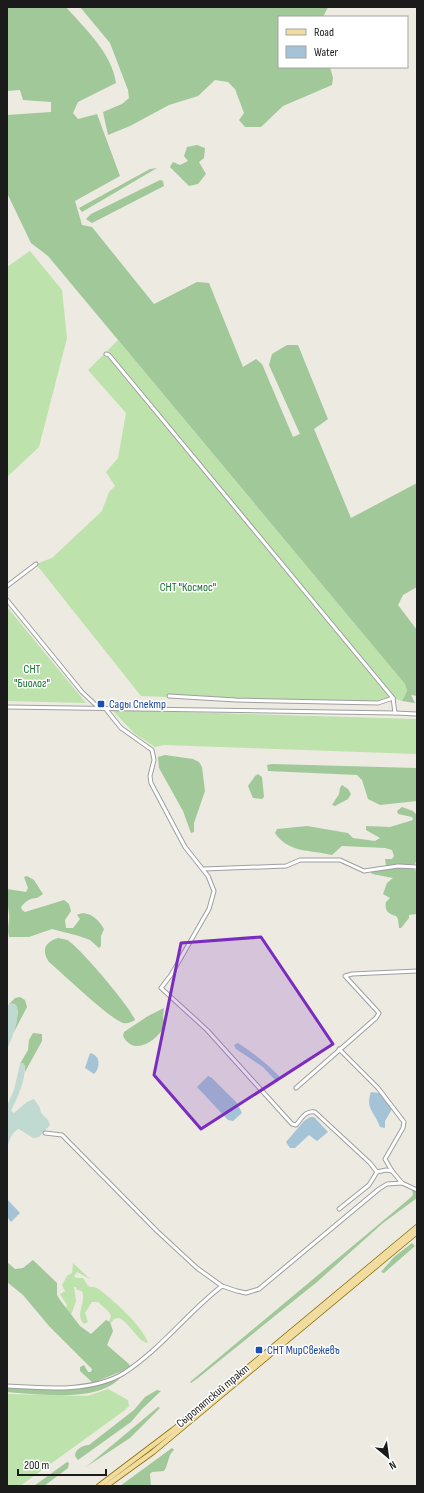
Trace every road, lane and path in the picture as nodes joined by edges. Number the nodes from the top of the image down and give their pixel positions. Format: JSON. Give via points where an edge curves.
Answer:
{"nodes":[{"id":1,"x":106,"y":354,"type":"dead end"},
{"id":2,"x":36,"y":564,"type":"dead end"},
{"id":3,"x":7,"y":586,"type":"edge"},
{"id":4,"x":7,"y":600,"type":"edge"},
{"id":5,"x":169,"y":696,"type":"dead end"},
{"id":6,"x":393,"y":698,"type":"junction"},
{"id":7,"x":7,"y":707,"type":"edge"},
{"id":8,"x":99,"y":708,"type":"junction"},
{"id":9,"x":105,"y":708,"type":"junction"},
{"id":10,"x":395,"y":713,"type":"junction"},
{"id":11,"x":417,"y":714,"type":"edge"},
{"id":12,"x":417,"y":867,"type":"edge"},
{"id":13,"x":204,"y":869,"type":"junction"},
{"id":14,"x":417,"y":971,"type":"edge"},
{"id":15,"x":339,"y":1049,"type":"junction"},
{"id":16,"x":296,"y":1088,"type":"dead end"},
{"id":17,"x":45,"y":1133,"type":"dead end"},
{"id":18,"x":392,"y":1171,"type":"junction"},
{"id":19,"x":377,"y":1172,"type":"junction"},
{"id":20,"x":402,"y":1182,"type":"junction"},
{"id":21,"x":417,"y":1190,"type":"edge"},
{"id":22,"x":338,"y":1209,"type":"dead end"},
{"id":23,"x":417,"y":1227,"type":"edge"},
{"id":24,"x":417,"y":1232,"type":"edge"},
{"id":25,"x":222,"y":1286,"type":"junction"},
{"id":26,"x":7,"y":1386,"type":"edge"},
{"id":27,"x":99,"y":1486,"type":"edge"},
{"id":28,"x":106,"y":1486,"type":"edge"}],
"edges":[{"from":1,"to":6,"type":"street","via":[[287,567]]},
{"from":2,"to":3,"type":"street"},
{"from":4,"to":8,"type":"street","via":[[82,692]]},
{"from":5,"to":6,"type":"street","via":[[378,703]]},
{"from":6,"to":10,"type":"street"},
{"from":7,"to":8,"type":"street"},
{"from":8,"to":9,"type":"street"},
{"from":9,"to":10,"type":"street"},
{"from":9,"to":13,"type":"street","via":[[126,732],[152,750],[154,760],[151,783],[185,847]]},
{"from":10,"to":11,"type":"street"},
{"from":12,"to":13,"type":"street","via":[[398,866],[364,871],[340,860],[300,860],[286,866]]},
{"from":13,"to":19,"type":"street","via":[[214,886],[212,900],[171,975],[161,988],[207,1030],[292,1124],[296,1125],[310,1111],[315,1112]]},
{"from":14,"to":15,"type":"street","via":[[345,976],[379,1013]]},
{"from":15,"to":16,"type":"street"},
{"from":15,"to":18,"type":"street","via":[[378,1088],[404,1122],[385,1159]]},
{"from":17,"to":25,"type":"street","via":[[62,1135],[177,1251]]},
{"from":18,"to":19,"type":"street"},
{"from":18,"to":20,"type":"street"},
{"from":19,"to":22,"type":"street","via":[[369,1185]]},
{"from":20,"to":21,"type":"street"},
{"from":20,"to":25,"type":"street","via":[[387,1184],[379,1189],[259,1289],[246,1293]]},
{"from":23,"to":27,"type":"main road","name":"Сыропятский тракт","via":[[173,1430]]},
{"from":24,"to":28,"type":"main road","name":"Сыропятский тракт","via":[[153,1452]]},
{"from":25,"to":26,"type":"street","via":[[123,1373],[92,1384]]}]}
